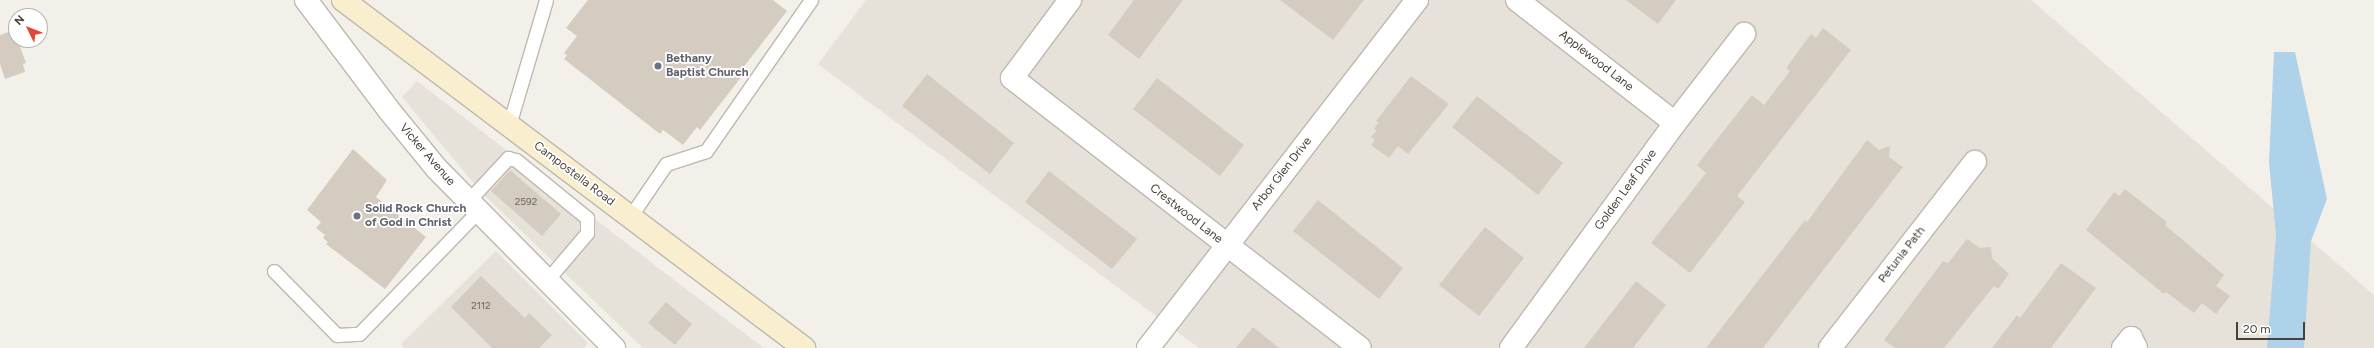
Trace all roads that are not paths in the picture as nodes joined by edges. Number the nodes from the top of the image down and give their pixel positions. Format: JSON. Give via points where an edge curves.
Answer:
{"nodes":[{"id":1,"x":306,"y":0,"type":"edge"},
{"id":2,"x":343,"y":0,"type":"edge"},
{"id":3,"x":546,"y":0,"type":"edge"},
{"id":4,"x":811,"y":0,"type":"edge"},
{"id":5,"x":1070,"y":0,"type":"edge"},
{"id":6,"x":1417,"y":0,"type":"edge"},
{"id":7,"x":1517,"y":0,"type":"edge"},
{"id":8,"x":1744,"y":34,"type":"dead end"},
{"id":9,"x":1675,"y":123,"type":"junction"},
{"id":10,"x":509,"y":125,"type":"junction"},
{"id":11,"x":1975,"y":162,"type":"dead end"},
{"id":12,"x":473,"y":206,"type":"junction"},
{"id":13,"x":630,"y":217,"type":"junction"},
{"id":14,"x":1227,"y":246,"type":"junction"},
{"id":15,"x":274,"y":271,"type":"dead end"},
{"id":16,"x":547,"y":280,"type":"junction"},
{"id":17,"x":611,"y":347,"type":"edge"},
{"id":18,"x":804,"y":348,"type":"edge"},
{"id":19,"x":1148,"y":348,"type":"edge"},
{"id":20,"x":1360,"y":348,"type":"edge"},
{"id":21,"x":1511,"y":348,"type":"edge"},
{"id":22,"x":1830,"y":348,"type":"edge"}],
"edges":[{"from":1,"to":12,"type":"street","name":"Vicker Avenue","via":[[388,109],[437,169]]},
{"from":2,"to":10,"type":"main road","name":"Campostella Road"},
{"from":3,"to":10,"type":"lane"},
{"from":4,"to":13,"type":"lane","via":[[706,151],[666,164]]},
{"from":5,"to":14,"type":"street","name":"Crestwood Lane","via":[[1012,78]]},
{"from":6,"to":14,"type":"street","name":"Arbor Glen Drive"},
{"from":7,"to":9,"type":"street","name":"Applewood Lane"},
{"from":8,"to":9,"type":"street","name":"Golden Leaf Drive"},
{"from":9,"to":21,"type":"street","name":"Golden Leaf Drive"},
{"from":10,"to":13,"type":"main road","name":"Campostella Road"},
{"from":11,"to":22,"type":"street","name":"Petunia Path"},
{"from":12,"to":15,"type":"lane","via":[[359,334],[337,334]]},
{"from":12,"to":16,"type":"street","name":"Vicker Avenue"},
{"from":12,"to":16,"type":"lane","via":[[508,158],[516,160],[587,218],[587,233]]},
{"from":13,"to":18,"type":"main road","name":"Campostella Road"},
{"from":14,"to":19,"type":"street","name":"Arbor Glen Drive"},
{"from":14,"to":20,"type":"street","name":"Crestwood Lane"},
{"from":16,"to":17,"type":"street","name":"Vicker Avenue"}]}
